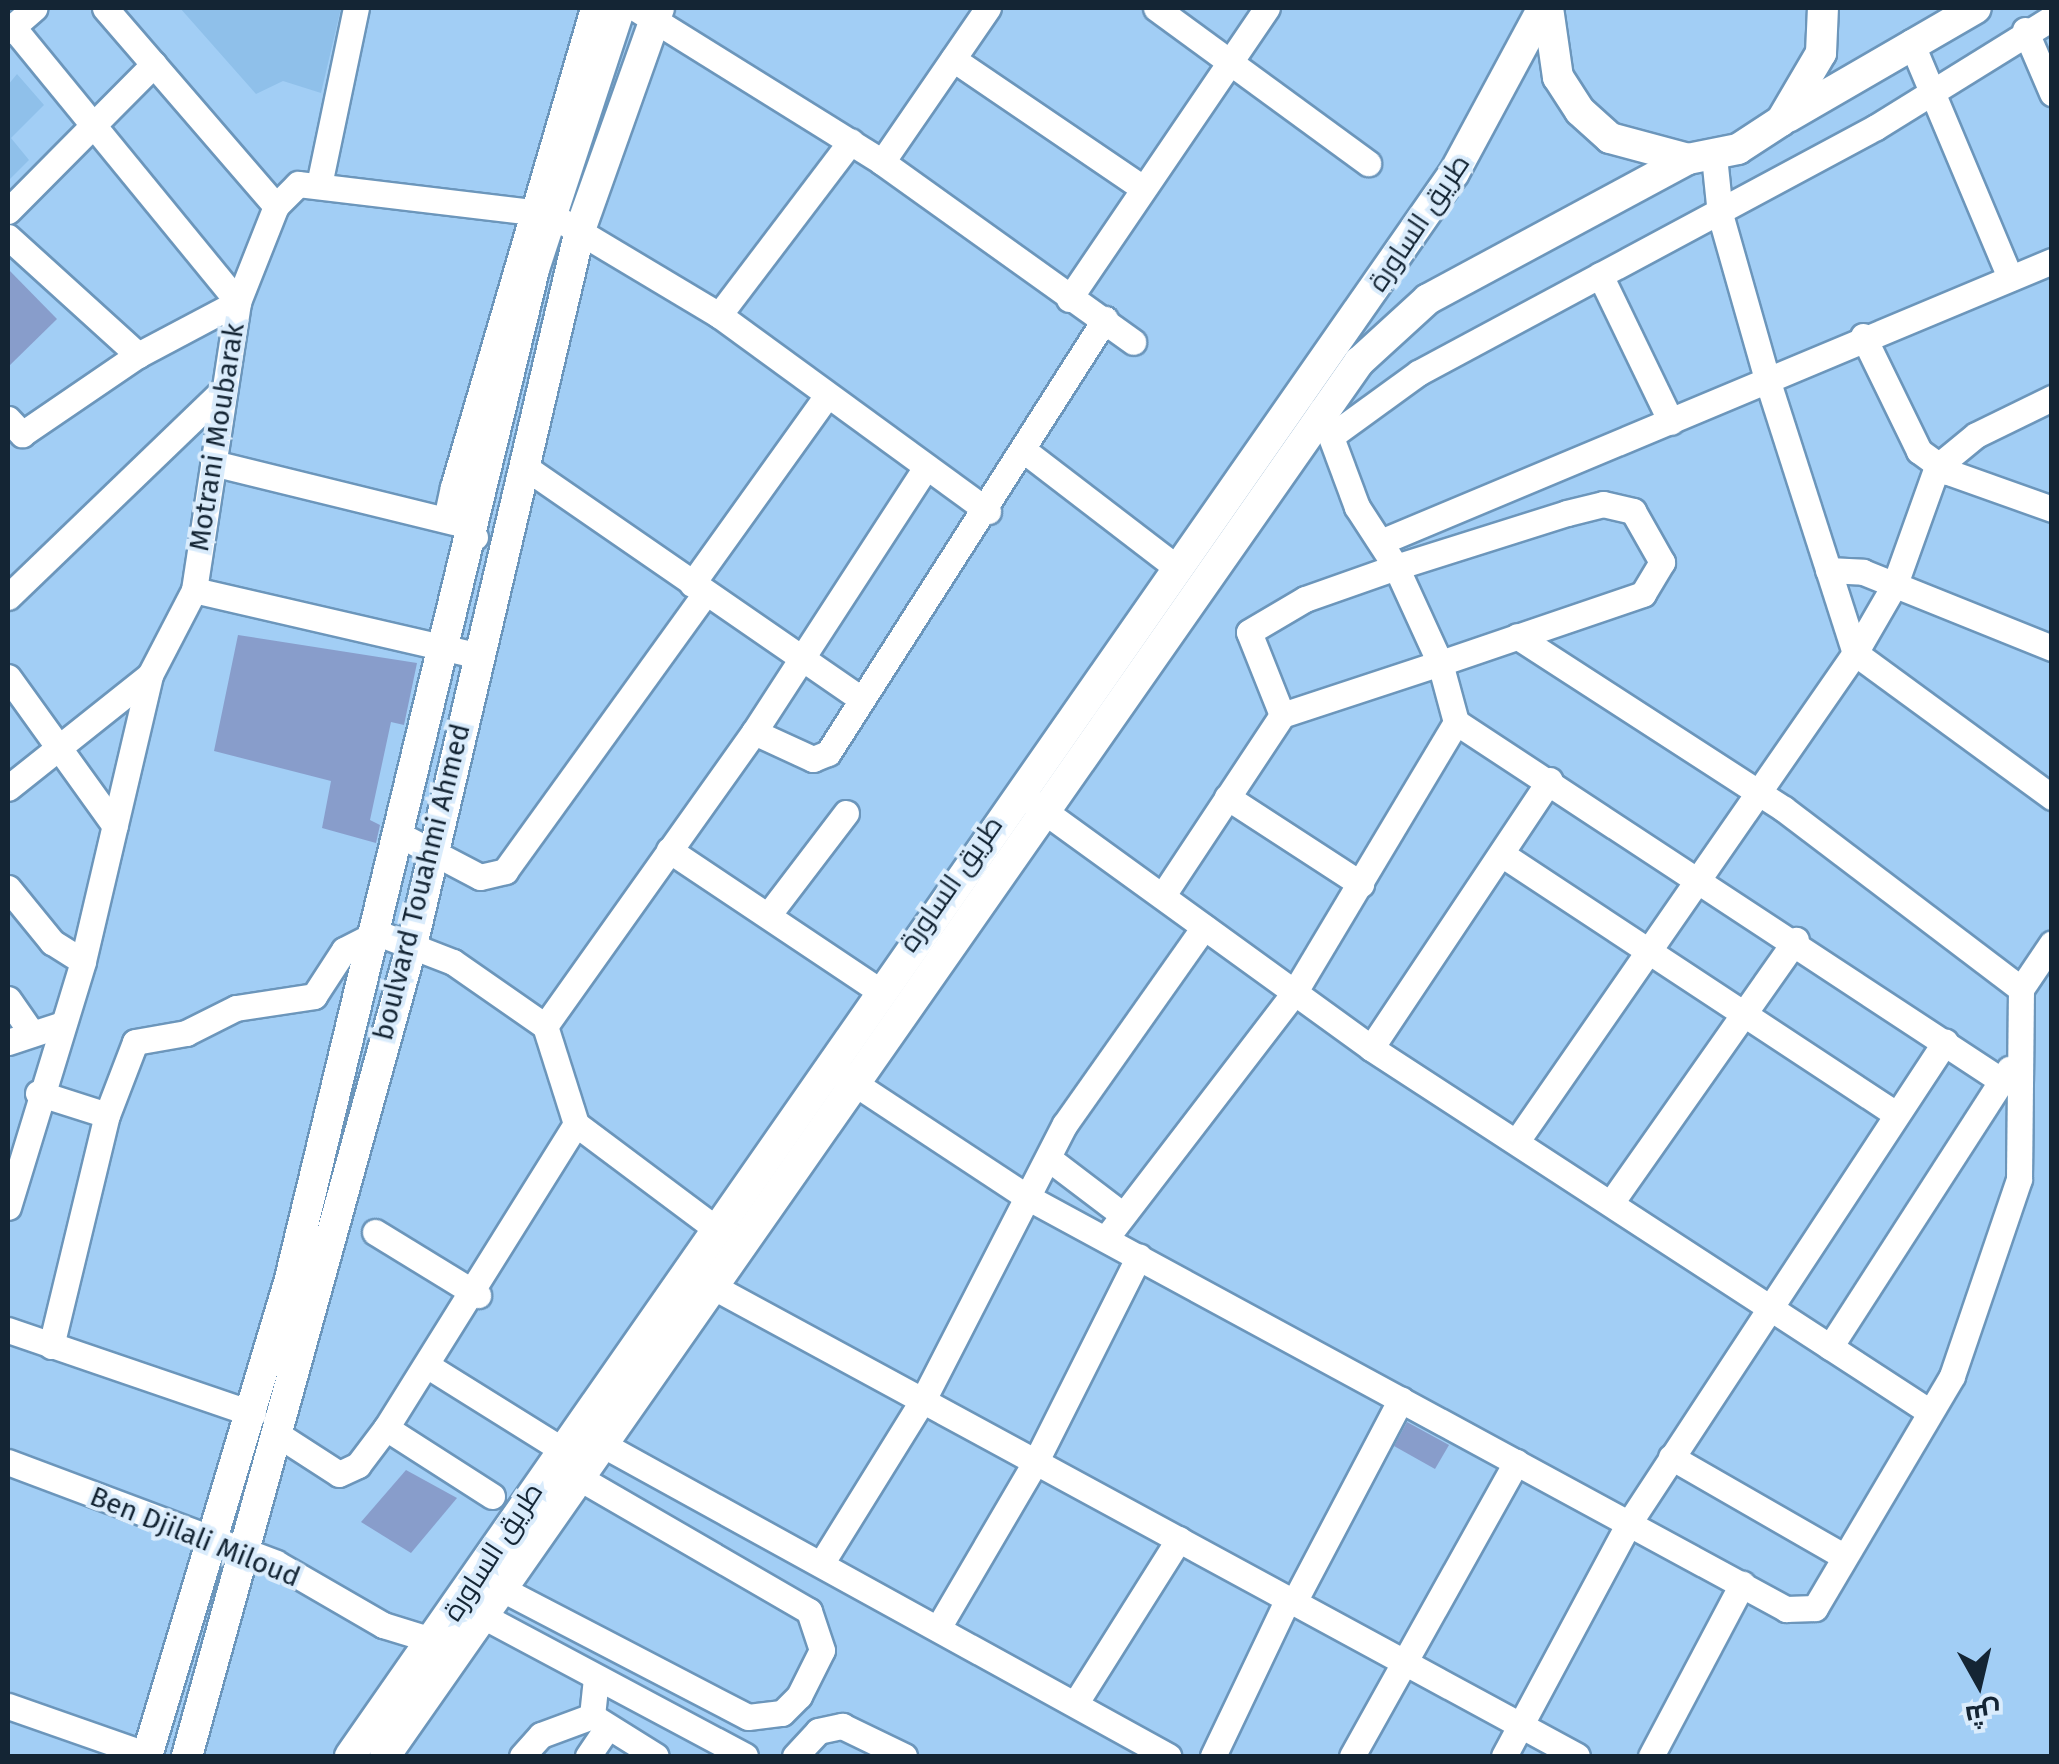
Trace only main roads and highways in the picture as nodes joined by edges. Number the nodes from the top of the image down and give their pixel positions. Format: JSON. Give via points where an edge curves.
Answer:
{"nodes":[{"id":1,"x":620,"y":8,"type":"edge"},
{"id":2,"x":1546,"y":8,"type":"edge"},
{"id":3,"x":1823,"y":8,"type":"edge"},
{"id":4,"x":1976,"y":8,"type":"edge"},
{"id":5,"x":649,"y":11,"type":"edge"},
{"id":6,"x":1781,"y":121,"type":"junction"},
{"id":7,"x":1701,"y":158,"type":"junction"},
{"id":8,"x":462,"y":652,"type":"junction"},
{"id":9,"x":1029,"y":799,"type":"junction"},
{"id":10,"x":699,"y":1278,"type":"junction"},
{"id":11,"x":263,"y":1423,"type":"junction"},
{"id":12,"x":510,"y":1521,"type":"junction"},
{"id":13,"x":537,"y":1540,"type":"junction"},
{"id":14,"x":231,"y":1547,"type":"junction"},
{"id":15,"x":353,"y":1755,"type":"edge"},
{"id":16,"x":148,"y":1756,"type":"edge"},
{"id":17,"x":187,"y":1756,"type":"edge"},
{"id":18,"x":385,"y":1756,"type":"edge"}],
"edges":[{"from":1,"to":8,"type":"main road","name":"boulvard Touahmi Ahmed","via":[[538,214],[464,530]]},
{"from":2,"to":7,"type":"main road","via":[[1558,77],[1580,112],[1610,138]]},
{"from":2,"to":9,"type":"main road","name":"طريق الساورة","via":[[1454,174],[1177,568]]},
{"from":3,"to":6,"type":"main road","via":[[1820,53]]},
{"from":4,"to":6,"type":"main road","name":"طريق الساورة"},
{"from":5,"to":8,"type":"main road","name":"boulvard Touahmi Ahmed","via":[[580,230],[525,467]]},
{"from":6,"to":7,"type":"main road","name":"طريق الساورة"},
{"from":7,"to":9,"type":"main road","name":"طريق الساورة","via":[[1428,299]]},
{"from":8,"to":11,"type":"main road","name":"boulvard Touahmi Ahmed","via":[[402,836]]},
{"from":8,"to":11,"type":"main road","name":"boulvard Touahmi Ahmed","via":[[413,942]]},
{"from":9,"to":10,"type":"main road","name":"طريق الساورة","via":[[852,1083]]},
{"from":9,"to":10,"type":"main road","name":"طريق الساورة","via":[[878,990],[715,1228]]},
{"from":10,"to":12,"type":"main road","name":"طريق الساورة"},
{"from":10,"to":13,"type":"main road","name":"طريق الساورة"},
{"from":11,"to":14,"type":"main road","name":"boulvard Touahmi Ahmed"},
{"from":12,"to":13,"type":"main road"},
{"from":12,"to":15,"type":"main road","name":"طريق الساورة","via":[[435,1642]]},
{"from":13,"to":18,"type":"main road","name":"طريق الساورة"},
{"from":14,"to":16,"type":"main road","name":"boulvard Touahmi Ahmed"},
{"from":14,"to":17,"type":"main road","name":"boulvard Touahmi Ahmed"}]}
